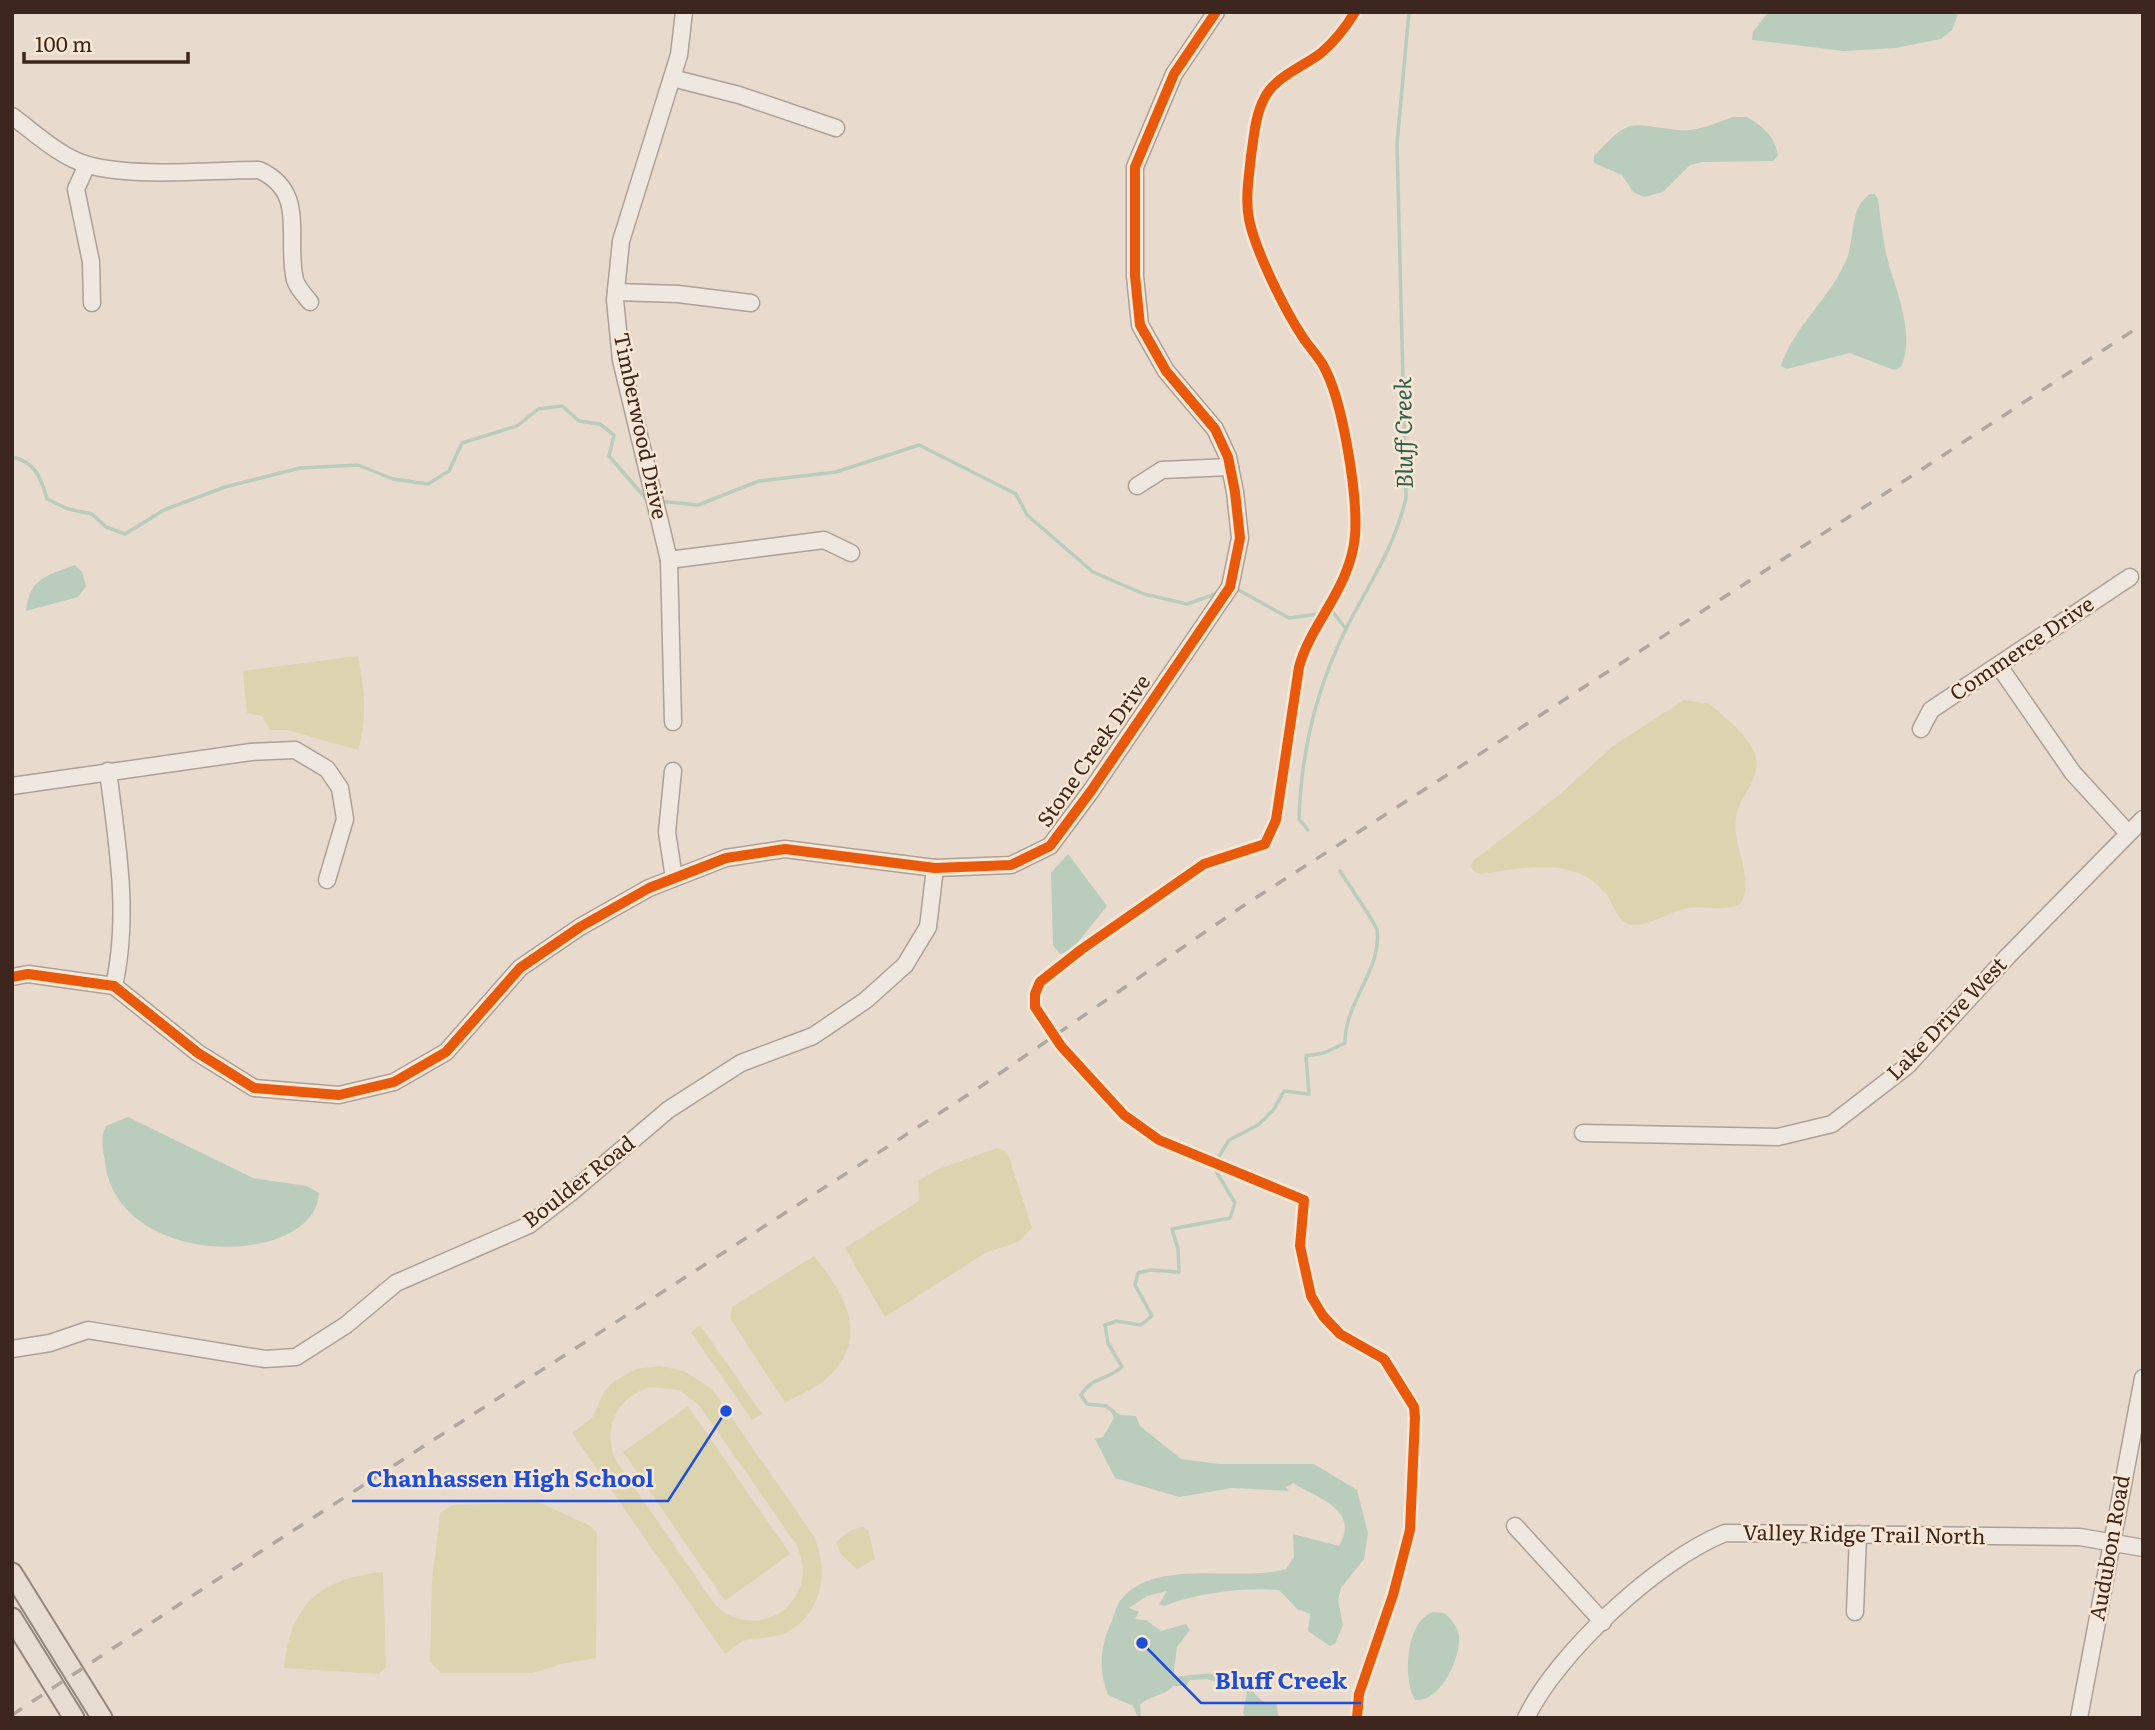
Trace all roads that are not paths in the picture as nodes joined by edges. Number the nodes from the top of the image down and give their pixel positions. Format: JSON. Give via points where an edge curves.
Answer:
{"nodes":[{"id":1,"x":684,"y":12,"type":"edge"},
{"id":2,"x":1216,"y":12,"type":"edge"},
{"id":3,"x":672,"y":78,"type":"junction"},
{"id":4,"x":12,"y":116,"type":"edge"},
{"id":5,"x":836,"y":128,"type":"dead end"},
{"id":6,"x":87,"y":165,"type":"junction"},
{"id":7,"x":616,"y":292,"type":"junction"},
{"id":8,"x":310,"y":302,"type":"dead end"},
{"id":9,"x":92,"y":303,"type":"dead end"},
{"id":10,"x":751,"y":303,"type":"dead end"},
{"id":11,"x":1230,"y":467,"type":"junction"},
{"id":12,"x":1137,"y":486,"type":"dead end"},
{"id":13,"x":851,"y":553,"type":"dead end"},
{"id":14,"x":669,"y":560,"type":"junction"},
{"id":15,"x":2130,"y":577,"type":"dead end"},
{"id":16,"x":1998,"y":666,"type":"junction"},
{"id":17,"x":673,"y":722,"type":"dead end"},
{"id":18,"x":1921,"y":729,"type":"dead end"},
{"id":19,"x":108,"y":771,"type":"junction"},
{"id":20,"x":673,"y":771,"type":"dead end"},
{"id":21,"x":12,"y":786,"type":"edge"},
{"id":22,"x":2143,"y":819,"type":"edge"},
{"id":23,"x":2128,"y":834,"type":"junction"},
{"id":24,"x":935,"y":869,"type":"junction"},
{"id":25,"x":674,"y":878,"type":"junction"},
{"id":26,"x":327,"y":880,"type":"dead end"},
{"id":27,"x":12,"y":977,"type":"edge"},
{"id":28,"x":114,"y":986,"type":"junction"},
{"id":29,"x":1583,"y":1133,"type":"dead end"},
{"id":30,"x":12,"y":1349,"type":"edge"},
{"id":31,"x":2143,"y":1378,"type":"edge"},
{"id":32,"x":1515,"y":1526,"type":"dead end"},
{"id":33,"x":1858,"y":1534,"type":"junction"},
{"id":34,"x":2111,"y":1543,"type":"junction"},
{"id":35,"x":2143,"y":1548,"type":"edge"},
{"id":36,"x":12,"y":1573,"type":"edge"},
{"id":37,"x":1855,"y":1612,"type":"dead end"},
{"id":38,"x":12,"y":1618,"type":"edge"},
{"id":39,"x":1603,"y":1622,"type":"junction"},
{"id":40,"x":74,"y":1718,"type":"edge"},
{"id":41,"x":102,"y":1718,"type":"edge"},
{"id":42,"x":1527,"y":1718,"type":"edge"},
{"id":43,"x":2079,"y":1718,"type":"edge"}],
"edges":[{"from":1,"to":3,"type":"street","name":"Timberwood Drive"},
{"from":2,"to":11,"type":"street","name":"Stone Creek Drive","via":[[1174,74],[1135,167],[1135,276],[1140,325],[1166,371],[1215,429]]},
{"from":3,"to":5,"type":"street","via":[[740,95]]},
{"from":3,"to":7,"type":"street","name":"Timberwood Drive","via":[[621,241]]},
{"from":4,"to":6,"type":"street","via":[[61,153]]},
{"from":6,"to":8,"type":"street","via":[[117,170],[260,170],[278,178],[289,196],[295,281]]},
{"from":6,"to":9,"type":"street","via":[[76,189],[91,262]]},
{"from":7,"to":10,"type":"street"},
{"from":7,"to":14,"type":"street","name":"Timberwood Drive","via":[[621,360]]},
{"from":11,"to":12,"type":"street","via":[[1162,470]]},
{"from":11,"to":24,"type":"street","name":"Stone Creek Drive","via":[[1240,538],[1230,587],[1091,791],[1050,846],[1011,865]]},
{"from":13,"to":14,"type":"street","via":[[824,540]]},
{"from":14,"to":17,"type":"street","name":"Timberwood Drive"},
{"from":15,"to":16,"type":"street","name":"Commerce Drive"},
{"from":16,"to":18,"type":"street","name":"Commerce Drive","via":[[1931,710]]},
{"from":16,"to":23,"type":"street","via":[[2073,774]]},
{"from":19,"to":21,"type":"street"},
{"from":19,"to":26,"type":"street","via":[[295,750],[327,769],[341,788],[345,819]]},
{"from":19,"to":28,"type":"street","via":[[123,912]]},
{"from":20,"to":25,"type":"street","via":[[667,832]]},
{"from":22,"to":23,"type":"street","name":"Lake Drive West"},
{"from":23,"to":29,"type":"street","name":"Lake Drive West","via":[[1907,1066],[1832,1124],[1778,1137]]},
{"from":24,"to":25,"type":"street","name":"Stone Creek Drive","via":[[785,849],[726,858]]},
{"from":24,"to":30,"type":"street","name":"Boulder Road","via":[[928,927],[905,965],[866,1000],[813,1036],[741,1063],[668,1110],[529,1225],[396,1283],[346,1325],[296,1357],[265,1359],[88,1330]]},
{"from":25,"to":28,"type":"street","name":"Stone Creek Drive","via":[[580,927],[520,968],[446,1052],[394,1082],[339,1095],[254,1088],[198,1052]]},
{"from":27,"to":28,"type":"street","via":[[28,974]]},
{"from":31,"to":34,"type":"street","name":"Audubon Road"},
{"from":32,"to":39,"type":"street"},
{"from":33,"to":34,"type":"street","name":"Valley Ridge Trail North","via":[[2080,1537]]},
{"from":33,"to":37,"type":"street"},
{"from":33,"to":39,"type":"street","name":"Valley Ridge Trail North","via":[[1725,1533],[1698,1544],[1659,1571]]},
{"from":34,"to":35,"type":"street","name":"Valley Ridge Trail North"},
{"from":34,"to":43,"type":"street","name":"Audubon Road"},
{"from":36,"to":41,"type":"main road"},
{"from":38,"to":40,"type":"main road"},
{"from":39,"to":42,"type":"street","name":"Valley Ridge Trail North","via":[[1536,1696]]}]}
